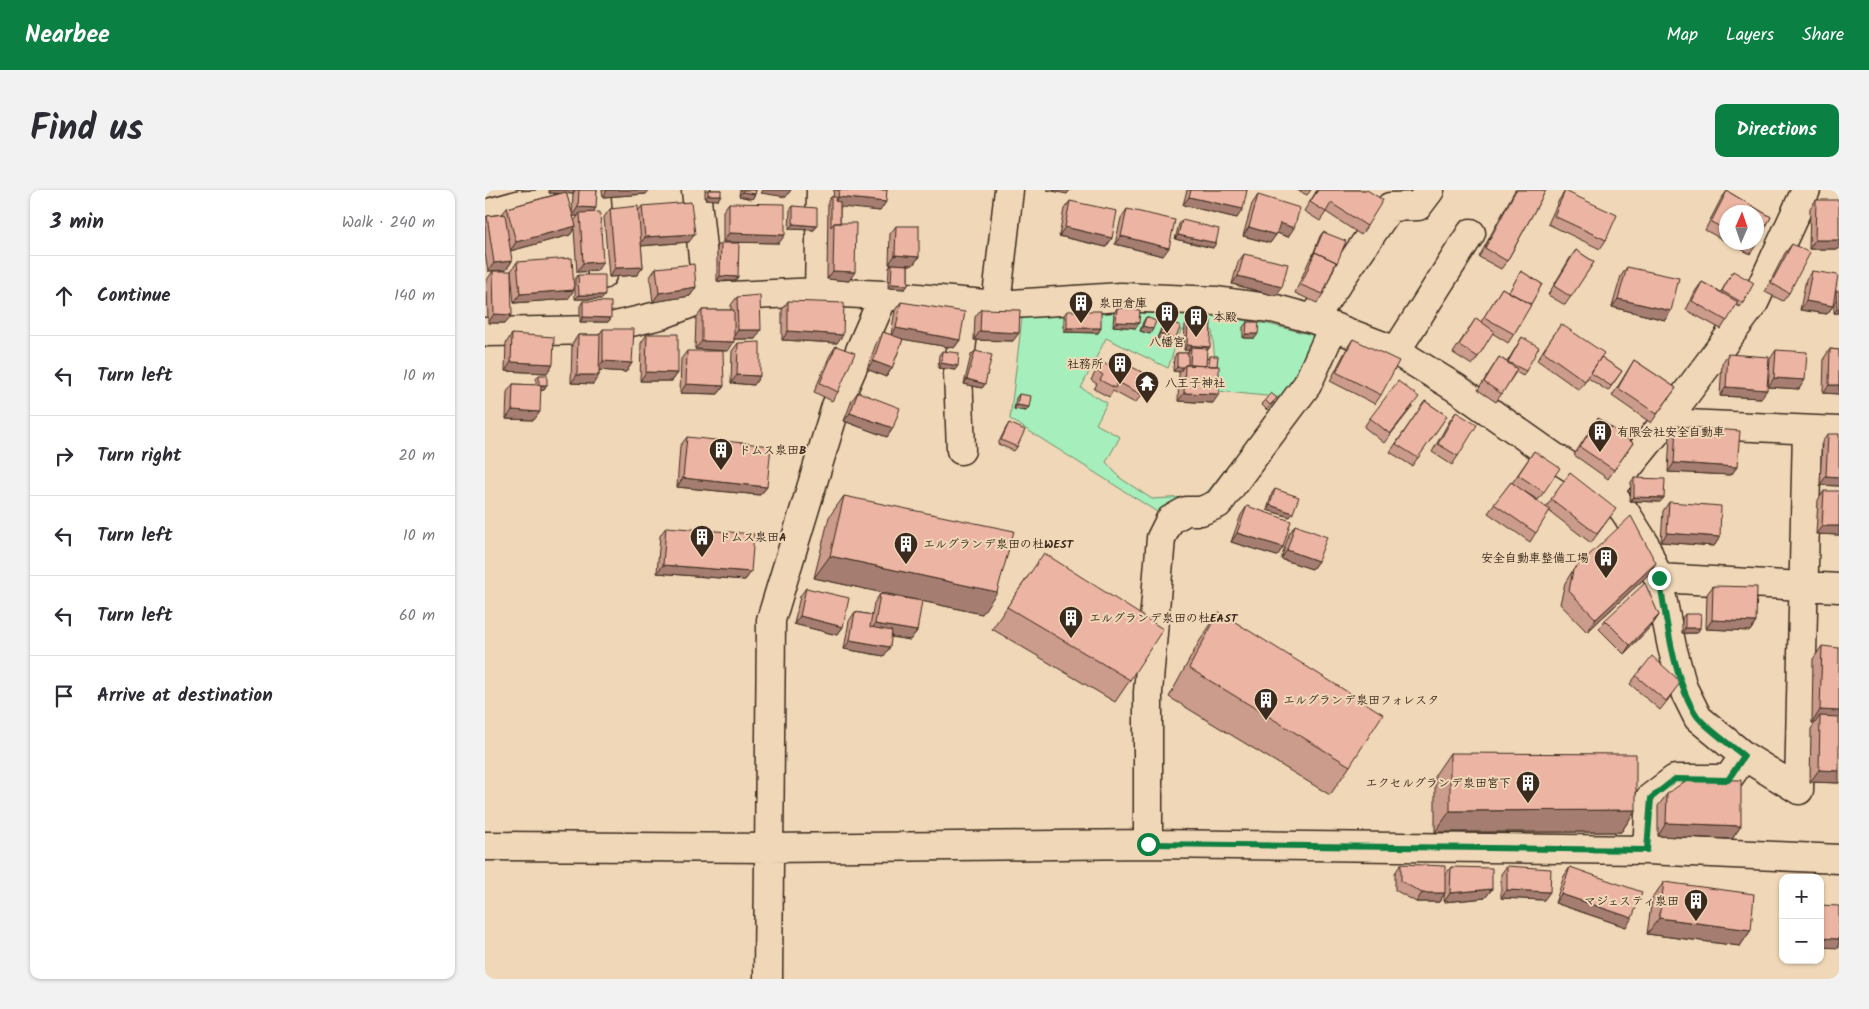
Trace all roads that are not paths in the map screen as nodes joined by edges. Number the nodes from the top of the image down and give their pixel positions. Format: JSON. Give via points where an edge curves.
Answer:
{"nodes":[{"id":1,"x":541,"y":190,"type":"edge"},
{"id":2,"x":596,"y":190,"type":"edge"},
{"id":3,"x":696,"y":190,"type":"edge"},
{"id":4,"x":821,"y":190,"type":"edge"},
{"id":5,"x":1009,"y":190,"type":"edge"},
{"id":6,"x":1430,"y":190,"type":"edge"},
{"id":7,"x":1806,"y":190,"type":"edge"},
{"id":8,"x":485,"y":214,"type":"edge"},
{"id":9,"x":1471,"y":233,"type":"dead end"},
{"id":10,"x":602,"y":275,"type":"edge"},
{"id":11,"x":819,"y":292,"type":"junction"},
{"id":12,"x":884,"y":295,"type":"junction"},
{"id":13,"x":707,"y":297,"type":"junction"},
{"id":14,"x":967,"y":303,"type":"junction"},
{"id":15,"x":997,"y":305,"type":"junction"},
{"id":16,"x":1323,"y":323,"type":"junction"},
{"id":17,"x":485,"y":332,"type":"edge"},
{"id":18,"x":1396,"y":351,"type":"junction"},
{"id":19,"x":1664,"y":424,"type":"junction"},
{"id":20,"x":1807,"y":430,"type":"junction"},
{"id":21,"x":1839,"y":431,"type":"edge"},
{"id":22,"x":961,"y":450,"type":"dead end"},
{"id":23,"x":1609,"y":491,"type":"junction"},
{"id":24,"x":1659,"y":578,"type":"junction"},
{"id":25,"x":1803,"y":586,"type":"junction"},
{"id":26,"x":1839,"y":588,"type":"edge"},
{"id":27,"x":1744,"y":756,"type":"junction"},
{"id":28,"x":1148,"y":844,"type":"junction"},
{"id":29,"x":485,"y":846,"type":"edge"},
{"id":30,"x":769,"y":848,"type":"junction"},
{"id":31,"x":1647,"y":850,"type":"junction"},
{"id":32,"x":1839,"y":859,"type":"edge"},
{"id":33,"x":768,"y":979,"type":"edge"}],
"edges":[{"from":1,"to":8,"type":"street","via":[[532,201]]},
{"from":2,"to":10,"type":"street"},
{"from":3,"to":13,"type":"street"},
{"from":4,"to":11,"type":"street"},
{"from":5,"to":15,"type":"street"},
{"from":6,"to":16,"type":"street","via":[[1418,206],[1382,202]]},
{"from":7,"to":19,"type":"street","via":[[1754,303]]},
{"from":9,"to":18,"type":"street"},
{"from":11,"to":12,"type":"street"},
{"from":11,"to":13,"type":"street"},
{"from":12,"to":14,"type":"street"},
{"from":12,"to":30,"type":"street","via":[[836,406],[771,620]]},
{"from":13,"to":17,"type":"street","via":[[661,315],[598,330]]},
{"from":14,"to":15,"type":"street"},
{"from":14,"to":22,"type":"street","via":[[958,373]]},
{"from":15,"to":16,"type":"street","via":[[1121,296],[1217,301],[1276,309]]},
{"from":16,"to":18,"type":"street"},
{"from":16,"to":28,"type":"street","via":[[1307,386],[1218,504],[1201,511],[1186,511],[1170,520],[1161,538],[1148,692]]},
{"from":18,"to":23,"type":"street"},
{"from":19,"to":20,"type":"street"},
{"from":19,"to":23,"type":"street"},
{"from":20,"to":21,"type":"street"},
{"from":20,"to":25,"type":"street"},
{"from":23,"to":24,"type":"street","via":[[1644,542]]},
{"from":24,"to":25,"type":"street"},
{"from":24,"to":27,"type":"street","via":[[1683,688],[1697,718]]},
{"from":25,"to":26,"type":"street"},
{"from":25,"to":27,"type":"street","via":[[1799,790]]},
{"from":27,"to":31,"type":"street","via":[[1728,780],[1675,779],[1651,798]]},
{"from":28,"to":30,"type":"street"},
{"from":28,"to":31,"type":"street"},
{"from":29,"to":30,"type":"street"},
{"from":30,"to":33,"type":"street"},
{"from":31,"to":32,"type":"street"}]}
